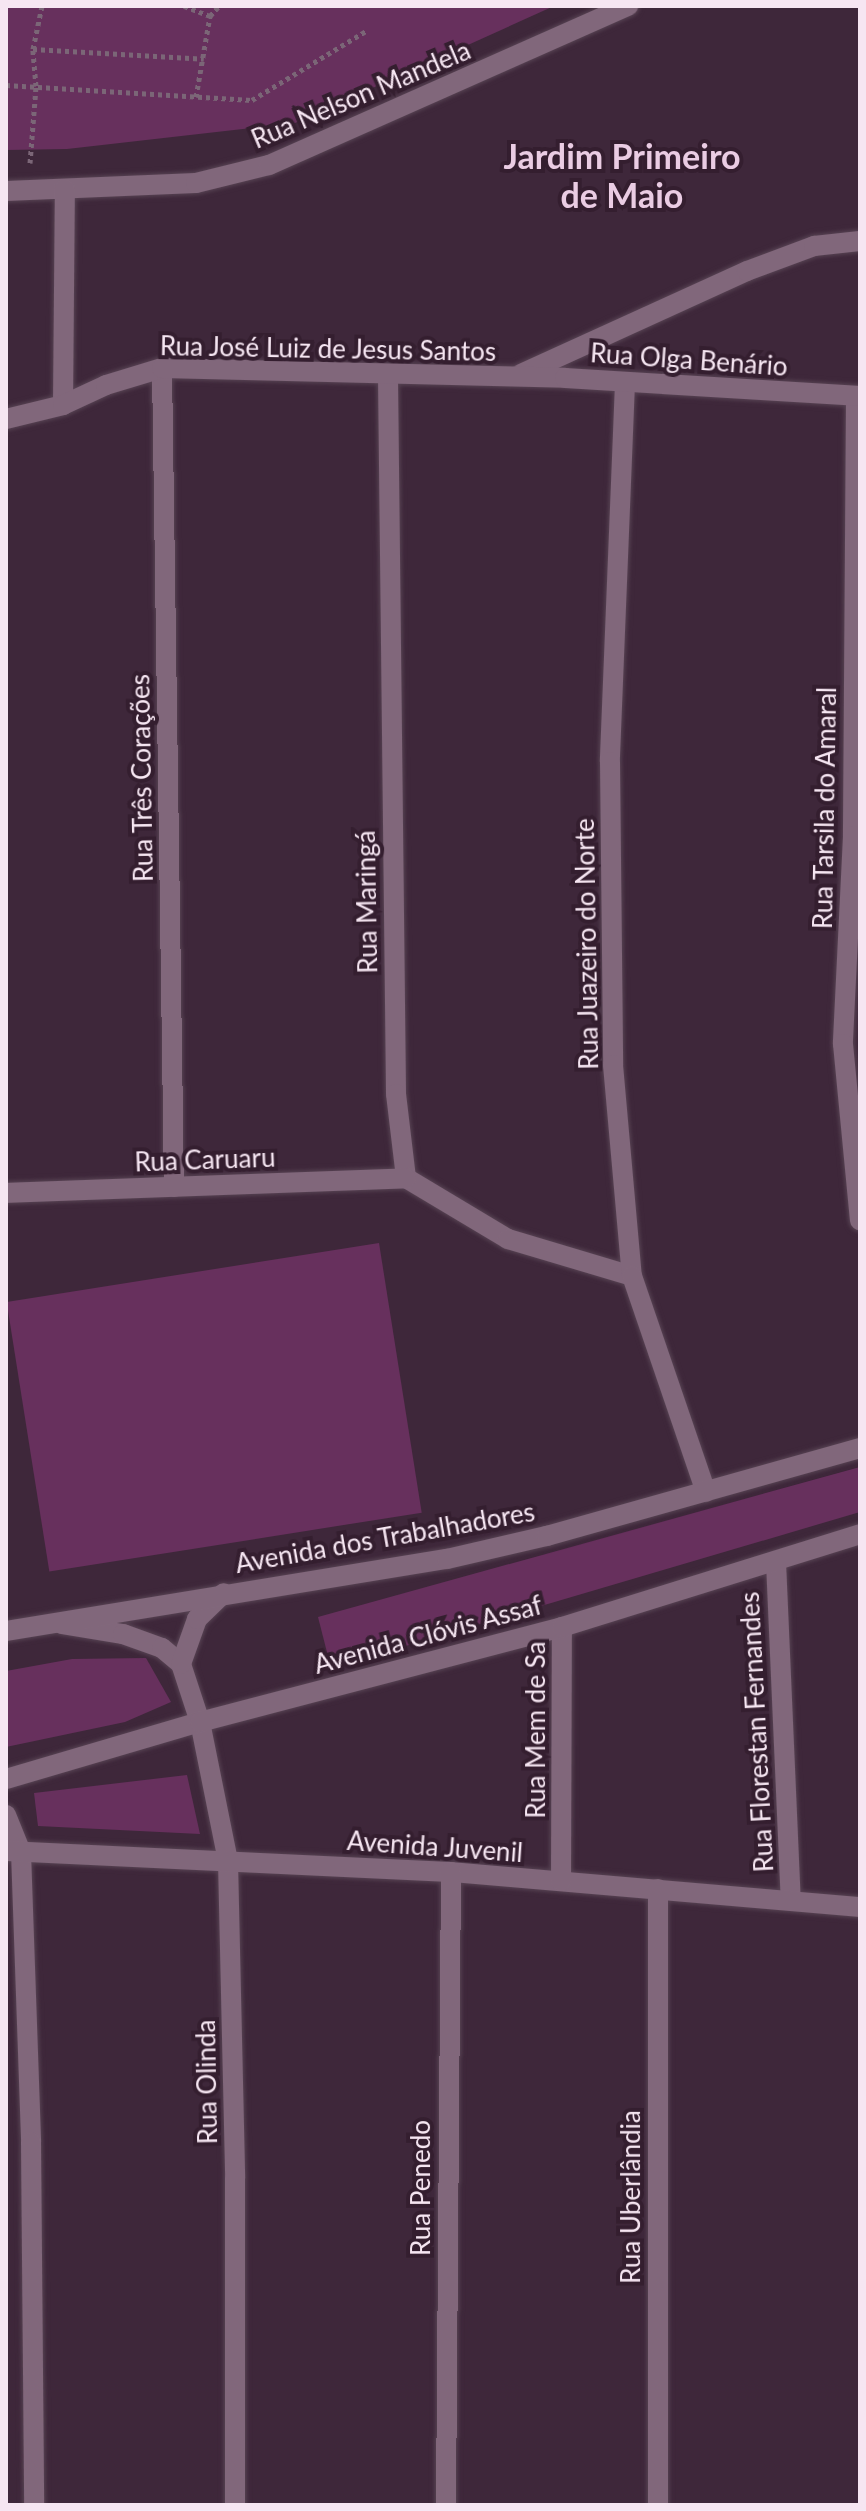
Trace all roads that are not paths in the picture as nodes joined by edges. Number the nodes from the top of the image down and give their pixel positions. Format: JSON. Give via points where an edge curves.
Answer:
{"nodes":[{"id":1,"x":628,"y":6,"type":"edge"},
{"id":2,"x":65,"y":189,"type":"junction"},
{"id":3,"x":6,"y":191,"type":"edge"},
{"id":4,"x":860,"y":241,"type":"edge"},
{"id":5,"x":162,"y":368,"type":"junction"},
{"id":6,"x":388,"y":376,"type":"junction"},
{"id":7,"x":514,"y":377,"type":"junction"},
{"id":8,"x":625,"y":383,"type":"junction"},
{"id":9,"x":858,"y":396,"type":"edge"},
{"id":10,"x":63,"y":405,"type":"junction"},
{"id":11,"x":6,"y":419,"type":"edge"},
{"id":12,"x":857,"y":621,"type":"edge"},
{"id":13,"x":856,"y":836,"type":"edge"},
{"id":14,"x":852,"y":1044,"type":"edge"},
{"id":15,"x":406,"y":1178,"type":"junction"},
{"id":16,"x":174,"y":1187,"type":"junction"},
{"id":17,"x":6,"y":1193,"type":"edge"},
{"id":18,"x":859,"y":1210,"type":"edge"},
{"id":19,"x":632,"y":1276,"type":"junction"},
{"id":20,"x":860,"y":1448,"type":"edge"},
{"id":21,"x":706,"y":1492,"type":"junction"},
{"id":22,"x":860,"y":1534,"type":"edge"},
{"id":23,"x":776,"y":1562,"type":"junction"},
{"id":24,"x":224,"y":1593,"type":"junction"},
{"id":25,"x":53,"y":1623,"type":"junction"},
{"id":26,"x":562,"y":1627,"type":"junction"},
{"id":27,"x":6,"y":1631,"type":"edge"},
{"id":28,"x":181,"y":1664,"type":"junction"},
{"id":29,"x":200,"y":1722,"type":"junction"},
{"id":30,"x":6,"y":1779,"type":"edge"},
{"id":31,"x":6,"y":1815,"type":"edge"},
{"id":32,"x":14,"y":1852,"type":"edge"},
{"id":33,"x":228,"y":1861,"type":"junction"},
{"id":34,"x":451,"y":1872,"type":"junction"},
{"id":35,"x":561,"y":1881,"type":"junction"},
{"id":36,"x":658,"y":1889,"type":"junction"},
{"id":37,"x":791,"y":1900,"type":"junction"},
{"id":38,"x":860,"y":1907,"type":"edge"},
{"id":39,"x":34,"y":2505,"type":"edge"},
{"id":40,"x":235,"y":2505,"type":"edge"},
{"id":41,"x":446,"y":2505,"type":"edge"},
{"id":42,"x":658,"y":2505,"type":"edge"}],
"edges":[{"from":1,"to":2,"type":"street","name":"Rua Nelson Mandela","via":[[269,165],[196,183]]},
{"from":2,"to":3,"type":"street","name":"Rua Nelson Mandela"},
{"from":2,"to":10,"type":"street"},
{"from":4,"to":7,"type":"street","via":[[814,246],[747,271]]},
{"from":5,"to":6,"type":"street","name":"Rua José Luiz de Jesus Santos"},
{"from":5,"to":10,"type":"street","name":"Rua José Luiz de Jesus Santos"},
{"from":5,"to":16,"type":"street","name":"Rua Três Corações"},
{"from":6,"to":7,"type":"street","name":"Rua José Luiz de Jesus Santos"},
{"from":6,"to":15,"type":"street","name":"Rua Maringá","via":[[396,1094]]},
{"from":7,"to":8,"type":"street","name":"Rua Olga Benário"},
{"from":8,"to":9,"type":"street","name":"Rua Olga Benário"},
{"from":8,"to":19,"type":"street","name":"Rua Juazeiro do Norte","via":[[610,762],[613,1065]]},
{"from":9,"to":12,"type":"street","name":"Rua Tarsila do Amaral"},
{"from":10,"to":11,"type":"street","name":"Rua José Luiz de Jesus Santos"},
{"from":12,"to":13,"type":"street","name":"Rua Tarsila do Amaral"},
{"from":13,"to":14,"type":"street","name":"Rua Tarsila do Amaral"},
{"from":14,"to":18,"type":"street","name":"Rua Tarsila do Amaral"},
{"from":15,"to":16,"type":"street","name":"Rua Caruaru"},
{"from":15,"to":19,"type":"street","via":[[508,1239]]},
{"from":16,"to":17,"type":"street","name":"Rua Caruaru"},
{"from":19,"to":21,"type":"street","name":"Rua Juazeiro do Norte"},
{"from":20,"to":21,"type":"street","name":"Avenida dos Trabalhadores"},
{"from":21,"to":24,"type":"street","name":"Avenida dos Trabalhadores","via":[[447,1559]]},
{"from":22,"to":23,"type":"street","name":"Avenida Clóvis Assaf"},
{"from":23,"to":26,"type":"street","name":"Avenida Clóvis Assaf"},
{"from":23,"to":37,"type":"street","name":"Rua Florestan Fernandes"},
{"from":24,"to":25,"type":"street","name":"Avenida dos Trabalhadores"},
{"from":24,"to":28,"type":"street","via":[[197,1619]]},
{"from":25,"to":27,"type":"street","name":"Avenida dos Trabalhadores"},
{"from":25,"to":28,"type":"street","via":[[123,1634],[162,1648]]},
{"from":26,"to":29,"type":"street","name":"Avenida Clóvis Assaf"},
{"from":26,"to":35,"type":"street","name":"Rua Mem de Sa"},
{"from":28,"to":29,"type":"street","name":"Rua Olinda"},
{"from":29,"to":30,"type":"street","name":"Avenida Clóvis Assaf"},
{"from":29,"to":33,"type":"street","name":"Rua Olinda"},
{"from":31,"to":32,"type":"street"},
{"from":32,"to":33,"type":"street","name":"Avenida Juvenil"},
{"from":32,"to":39,"type":"street","via":[[31,2142]]},
{"from":33,"to":34,"type":"street","name":"Avenida Juvenil"},
{"from":33,"to":40,"type":"street","name":"Rua Olinda"},
{"from":34,"to":35,"type":"street","name":"Avenida Juvenil"},
{"from":34,"to":41,"type":"street","name":"Rua Penedo"},
{"from":35,"to":36,"type":"street","name":"Avenida Juvenil"},
{"from":36,"to":37,"type":"street","name":"Avenida Juvenil"},
{"from":36,"to":42,"type":"street","name":"Rua Uberlândia"},
{"from":37,"to":38,"type":"street","name":"Avenida Juvenil"}]}
